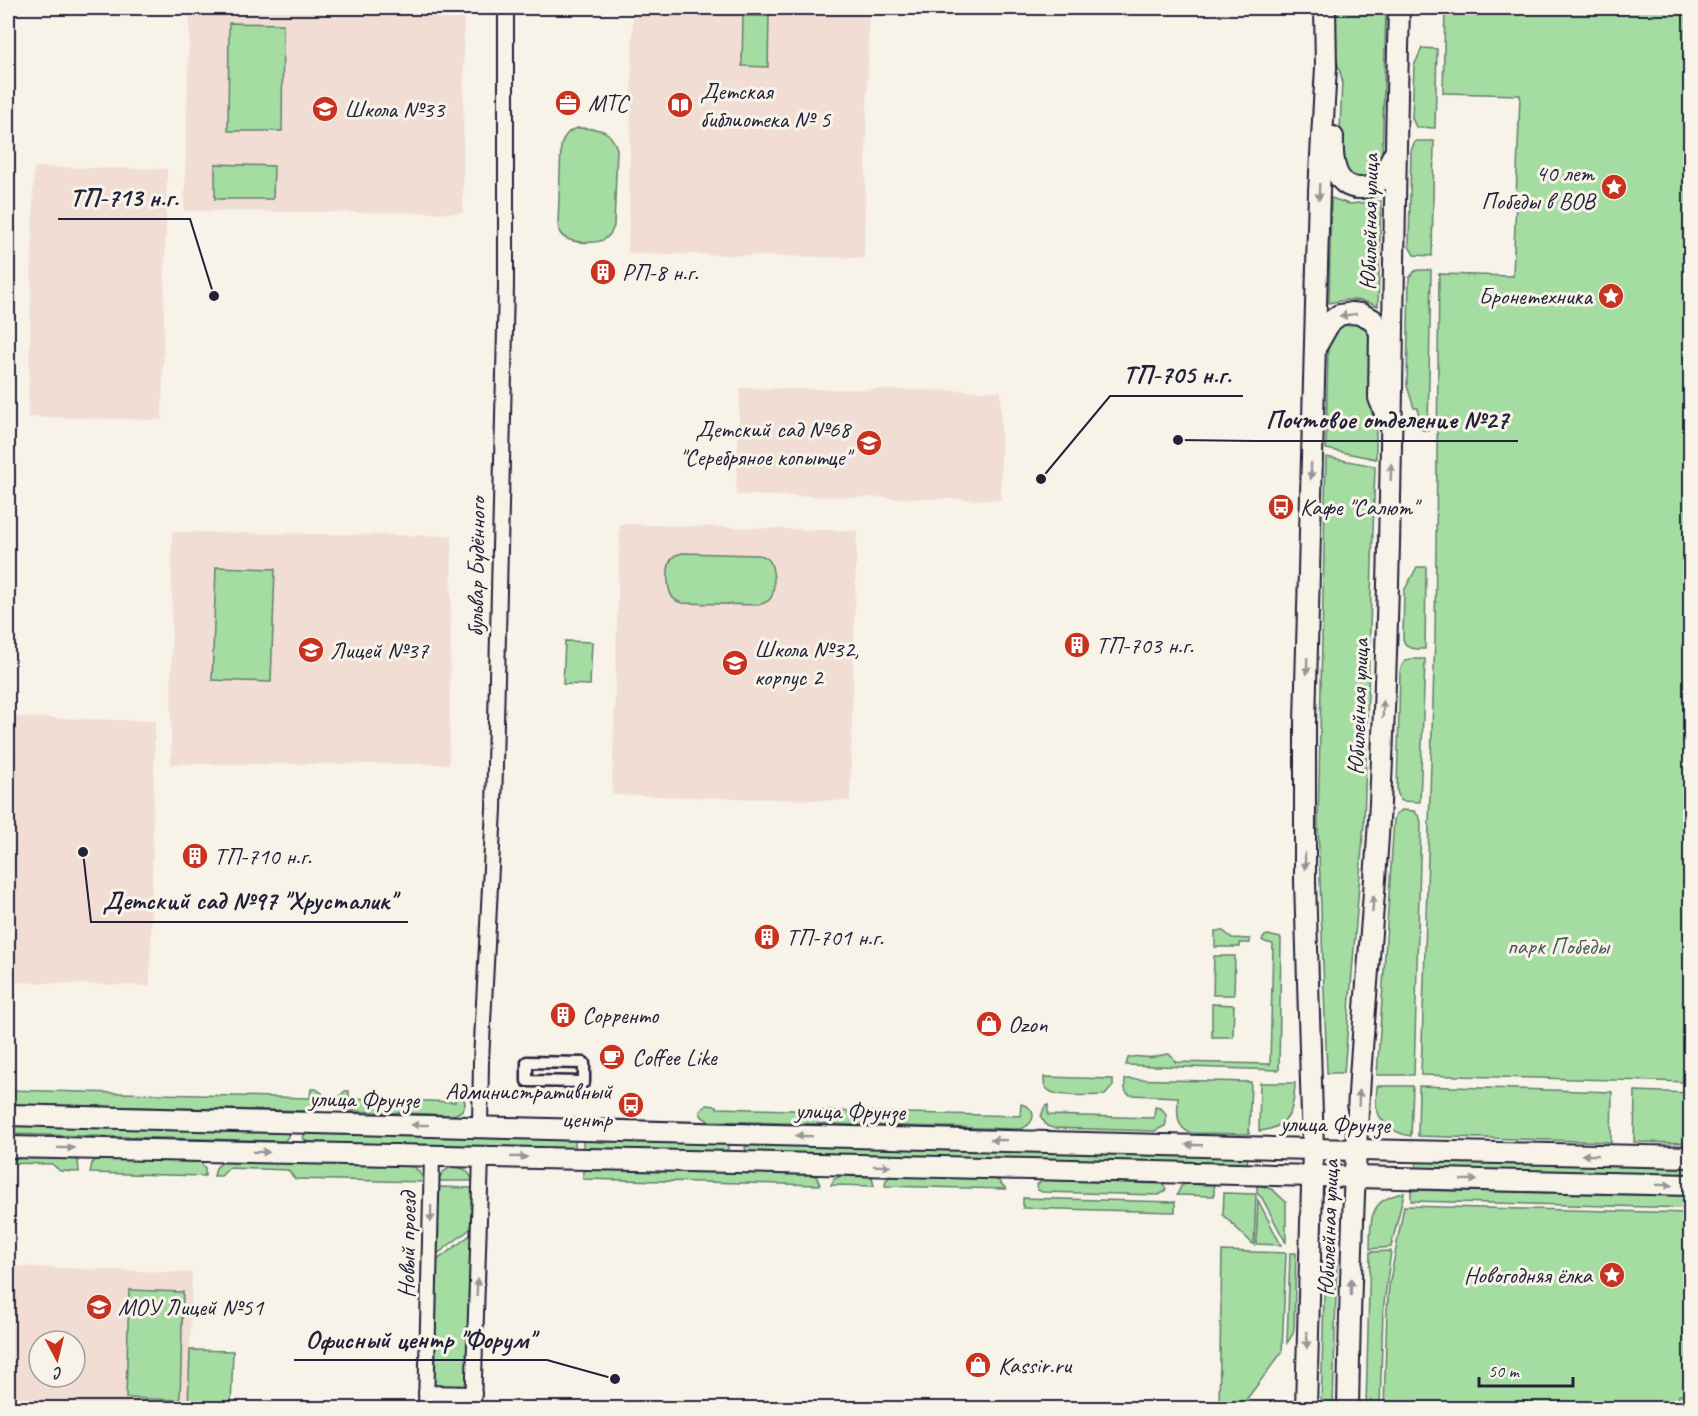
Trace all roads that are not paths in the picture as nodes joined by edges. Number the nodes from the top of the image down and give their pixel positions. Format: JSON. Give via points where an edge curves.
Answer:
{"nodes":[{"id":1,"x":506,"y":8,"type":"edge"},
{"id":2,"x":1325,"y":8,"type":"edge"},
{"id":3,"x":1399,"y":8,"type":"edge"},
{"id":4,"x":1326,"y":66,"type":"junction"},
{"id":5,"x":1395,"y":150,"type":"junction"},
{"id":6,"x":1315,"y":349,"type":"junction"},
{"id":7,"x":1392,"y":431,"type":"junction"},
{"id":8,"x":584,"y":1082,"type":"joint"},
{"id":9,"x":8,"y":1115,"type":"edge"},
{"id":10,"x":299,"y":1123,"type":"junction"},
{"id":11,"x":480,"y":1126,"type":"junction"},
{"id":12,"x":736,"y":1134,"type":"junction"},
{"id":13,"x":8,"y":1147,"type":"edge"},
{"id":14,"x":1313,"y":1149,"type":"junction"},
{"id":15,"x":1356,"y":1150,"type":"junction"},
{"id":16,"x":298,"y":1153,"type":"junction"},
{"id":17,"x":432,"y":1156,"type":"junction"},
{"id":18,"x":481,"y":1156,"type":"junction"},
{"id":19,"x":1690,"y":1157,"type":"edge"},
{"id":20,"x":735,"y":1162,"type":"junction"},
{"id":21,"x":1312,"y":1176,"type":"junction"},
{"id":22,"x":1355,"y":1178,"type":"junction"},
{"id":23,"x":1690,"y":1185,"type":"edge"},
{"id":24,"x":426,"y":1393,"type":"junction"},
{"id":25,"x":474,"y":1394,"type":"junction"},
{"id":26,"x":426,"y":1408,"type":"edge"},
{"id":27,"x":473,"y":1408,"type":"edge"},
{"id":28,"x":1306,"y":1408,"type":"edge"},
{"id":29,"x":1348,"y":1408,"type":"edge"}],
"edges":[{"from":1,"to":11,"type":"street","name":"бульвар Будённого","via":[[506,298],[494,797]]},
{"from":2,"to":4,"type":"main road","name":"Юбилейная улица"},
{"from":3,"to":5,"type":"main road","name":"Юбилейная улица"},
{"from":4,"to":5,"type":"main road","via":[[1334,95],[1334,162],[1342,182],[1358,189],[1374,185],[1383,177]]},
{"from":4,"to":6,"type":"main road","name":"Юбилейная улица","one_way":true},
{"from":5,"to":7,"type":"main road","name":"Юбилейная улица"},
{"from":7,"to":6,"type":"main road","one_way":true,"via":[[1378,398],[1380,332],[1372,319],[1361,314],[1339,315],[1330,322]]},
{"from":6,"to":14,"type":"main road","name":"Юбилейная улица","one_way":true,"via":[[1305,723]]},
{"from":15,"to":7,"type":"main road","name":"Юбилейная улица","one_way":true,"via":[[1380,806]]},
{"from":8,"to":8,"type":"street","via":[[585,1063],[527,1062],[527,1081]]},
{"from":9,"to":10,"type":"main road","name":"улица Фрунзе"},
{"from":11,"to":10,"type":"main road","name":"улица Фрунзе","one_way":true},
{"from":10,"to":16,"type":"main road"},
{"from":11,"to":12,"type":"main road","name":"улица Фрунзе"},
{"from":14,"to":12,"type":"main road","name":"улица Фрунзе","one_way":true},
{"from":12,"to":20,"type":"main road"},
{"from":13,"to":16,"type":"main road","one_way":true},
{"from":14,"to":15,"type":"main road","name":"улица Фрунзе"},
{"from":14,"to":21,"type":"main road","name":"Юбилейная улица"},
{"from":19,"to":15,"type":"main road","name":"улица Фрунзе","one_way":true},
{"from":15,"to":22,"type":"main road","name":"Юбилейная улица"},
{"from":16,"to":17,"type":"main road"},
{"from":17,"to":18,"type":"main road"},
{"from":17,"to":24,"type":"street","name":"Новый проезд","one_way":true},
{"from":18,"to":20,"type":"main road","one_way":true},
{"from":25,"to":18,"type":"street","one_way":true},
{"from":20,"to":21,"type":"main road","one_way":true},
{"from":21,"to":22,"type":"main road"},
{"from":21,"to":28,"type":"main road","name":"Юбилейная улица","one_way":true},
{"from":22,"to":23,"type":"main road","one_way":true},
{"from":29,"to":22,"type":"main road","name":"Юбилейная улица","one_way":true},
{"from":24,"to":25,"type":"street"},
{"from":24,"to":26,"type":"street","name":"Новый проезд"},
{"from":25,"to":27,"type":"street"}]}
